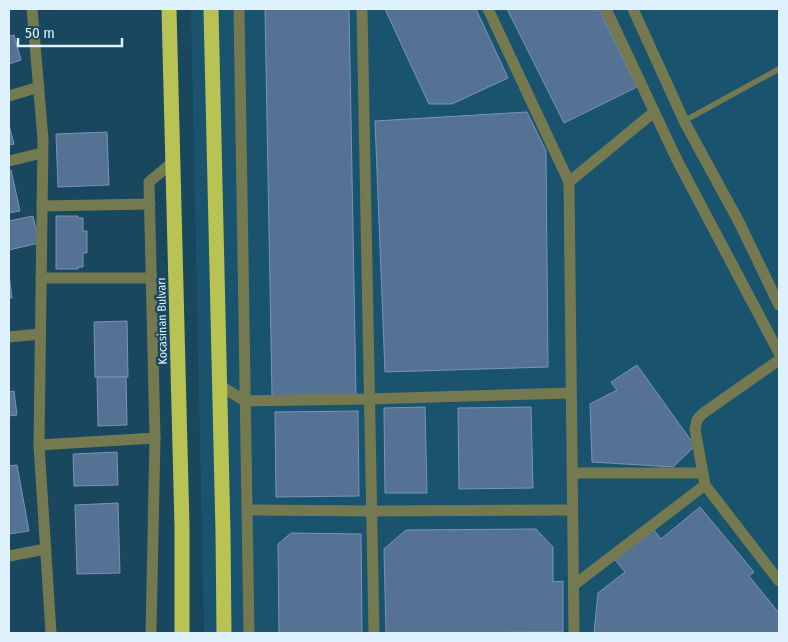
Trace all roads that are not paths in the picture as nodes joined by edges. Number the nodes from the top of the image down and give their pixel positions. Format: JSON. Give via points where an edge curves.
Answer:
{"nodes":[{"id":1,"x":32,"y":9,"type":"edge"},
{"id":2,"x":169,"y":9,"type":"edge"},
{"id":3,"x":211,"y":9,"type":"edge"},
{"id":4,"x":240,"y":9,"type":"edge"},
{"id":5,"x":362,"y":9,"type":"edge"},
{"id":6,"x":488,"y":9,"type":"edge"},
{"id":7,"x":606,"y":9,"type":"edge"},
{"id":8,"x":634,"y":9,"type":"edge"},
{"id":9,"x":779,"y":69,"type":"edge"},
{"id":10,"x":39,"y":87,"type":"junction"},
{"id":11,"x":9,"y":96,"type":"edge"},
{"id":12,"x":654,"y":112,"type":"junction"},
{"id":13,"x":684,"y":121,"type":"junction"},
{"id":14,"x":42,"y":153,"type":"junction"},
{"id":15,"x":9,"y":161,"type":"edge"},
{"id":16,"x":173,"y":162,"type":"junction"},
{"id":17,"x":569,"y":182,"type":"junction"},
{"id":18,"x":150,"y":204,"type":"junction"},
{"id":19,"x":42,"y":206,"type":"junction"},
{"id":20,"x":41,"y":278,"type":"junction"},
{"id":21,"x":152,"y":278,"type":"junction"},
{"id":22,"x":779,"y":305,"type":"edge"},
{"id":23,"x":40,"y":334,"type":"junction"},
{"id":24,"x":9,"y":337,"type":"edge"},
{"id":25,"x":779,"y":353,"type":"edge"},
{"id":26,"x":779,"y":360,"type":"edge"},
{"id":27,"x":220,"y":385,"type":"junction"},
{"id":28,"x":570,"y":393,"type":"junction"},
{"id":29,"x":370,"y":399,"type":"junction"},
{"id":30,"x":245,"y":401,"type":"junction"},
{"id":31,"x":155,"y":438,"type":"junction"},
{"id":32,"x":40,"y":445,"type":"junction"},
{"id":33,"x":572,"y":473,"type":"junction"},
{"id":34,"x":704,"y":479,"type":"junction"},
{"id":35,"x":247,"y":510,"type":"junction"},
{"id":36,"x":572,"y":510,"type":"junction"},
{"id":37,"x":372,"y":511,"type":"junction"},
{"id":38,"x":46,"y":549,"type":"junction"},
{"id":39,"x":9,"y":556,"type":"edge"},
{"id":40,"x":779,"y":581,"type":"edge"},
{"id":41,"x":574,"y":584,"type":"junction"},
{"id":42,"x":51,"y":633,"type":"edge"},
{"id":43,"x":150,"y":633,"type":"edge"},
{"id":44,"x":182,"y":633,"type":"edge"},
{"id":45,"x":224,"y":633,"type":"edge"},
{"id":46,"x":249,"y":633,"type":"edge"},
{"id":47,"x":374,"y":633,"type":"edge"},
{"id":48,"x":574,"y":633,"type":"edge"}],
"edges":[{"from":1,"to":10,"type":"street"},
{"from":2,"to":16,"type":"highway","name":"Kocasinan Bulvarı"},
{"from":3,"to":27,"type":"highway"},
{"from":4,"to":30,"type":"street"},
{"from":5,"to":29,"type":"street"},
{"from":6,"to":17,"type":"street"},
{"from":7,"to":12,"type":"street"},
{"from":8,"to":13,"type":"street"},
{"from":9,"to":13,"type":"lane"},
{"from":10,"to":11,"type":"street"},
{"from":10,"to":14,"type":"street"},
{"from":12,"to":17,"type":"street"},
{"from":12,"to":25,"type":"street"},
{"from":13,"to":22,"type":"street","via":[[739,222]]},
{"from":14,"to":15,"type":"street"},
{"from":14,"to":19,"type":"street"},
{"from":16,"to":18,"type":"street","via":[[149,182]]},
{"from":16,"to":44,"type":"highway","name":"Kocasinan Bulvarı"},
{"from":17,"to":28,"type":"street"},
{"from":18,"to":19,"type":"street"},
{"from":18,"to":21,"type":"street"},
{"from":19,"to":20,"type":"street"},
{"from":20,"to":21,"type":"street"},
{"from":20,"to":23,"type":"street"},
{"from":21,"to":31,"type":"street"},
{"from":23,"to":24,"type":"street"},
{"from":23,"to":32,"type":"street"},
{"from":26,"to":34,"type":"street","via":[[699,416],[695,429]]},
{"from":27,"to":30,"type":"street"},
{"from":27,"to":45,"type":"highway"},
{"from":28,"to":29,"type":"street"},
{"from":28,"to":33,"type":"street"},
{"from":29,"to":30,"type":"street"},
{"from":29,"to":37,"type":"street"},
{"from":30,"to":35,"type":"street"},
{"from":31,"to":32,"type":"street"},
{"from":31,"to":43,"type":"street"},
{"from":32,"to":38,"type":"street"},
{"from":33,"to":34,"type":"street"},
{"from":33,"to":36,"type":"street"},
{"from":34,"to":40,"type":"street"},
{"from":34,"to":41,"type":"street"},
{"from":35,"to":37,"type":"street"},
{"from":35,"to":46,"type":"street"},
{"from":36,"to":37,"type":"street"},
{"from":36,"to":41,"type":"street"},
{"from":37,"to":47,"type":"street"},
{"from":38,"to":39,"type":"street"},
{"from":38,"to":42,"type":"street"},
{"from":41,"to":48,"type":"street"}]}
